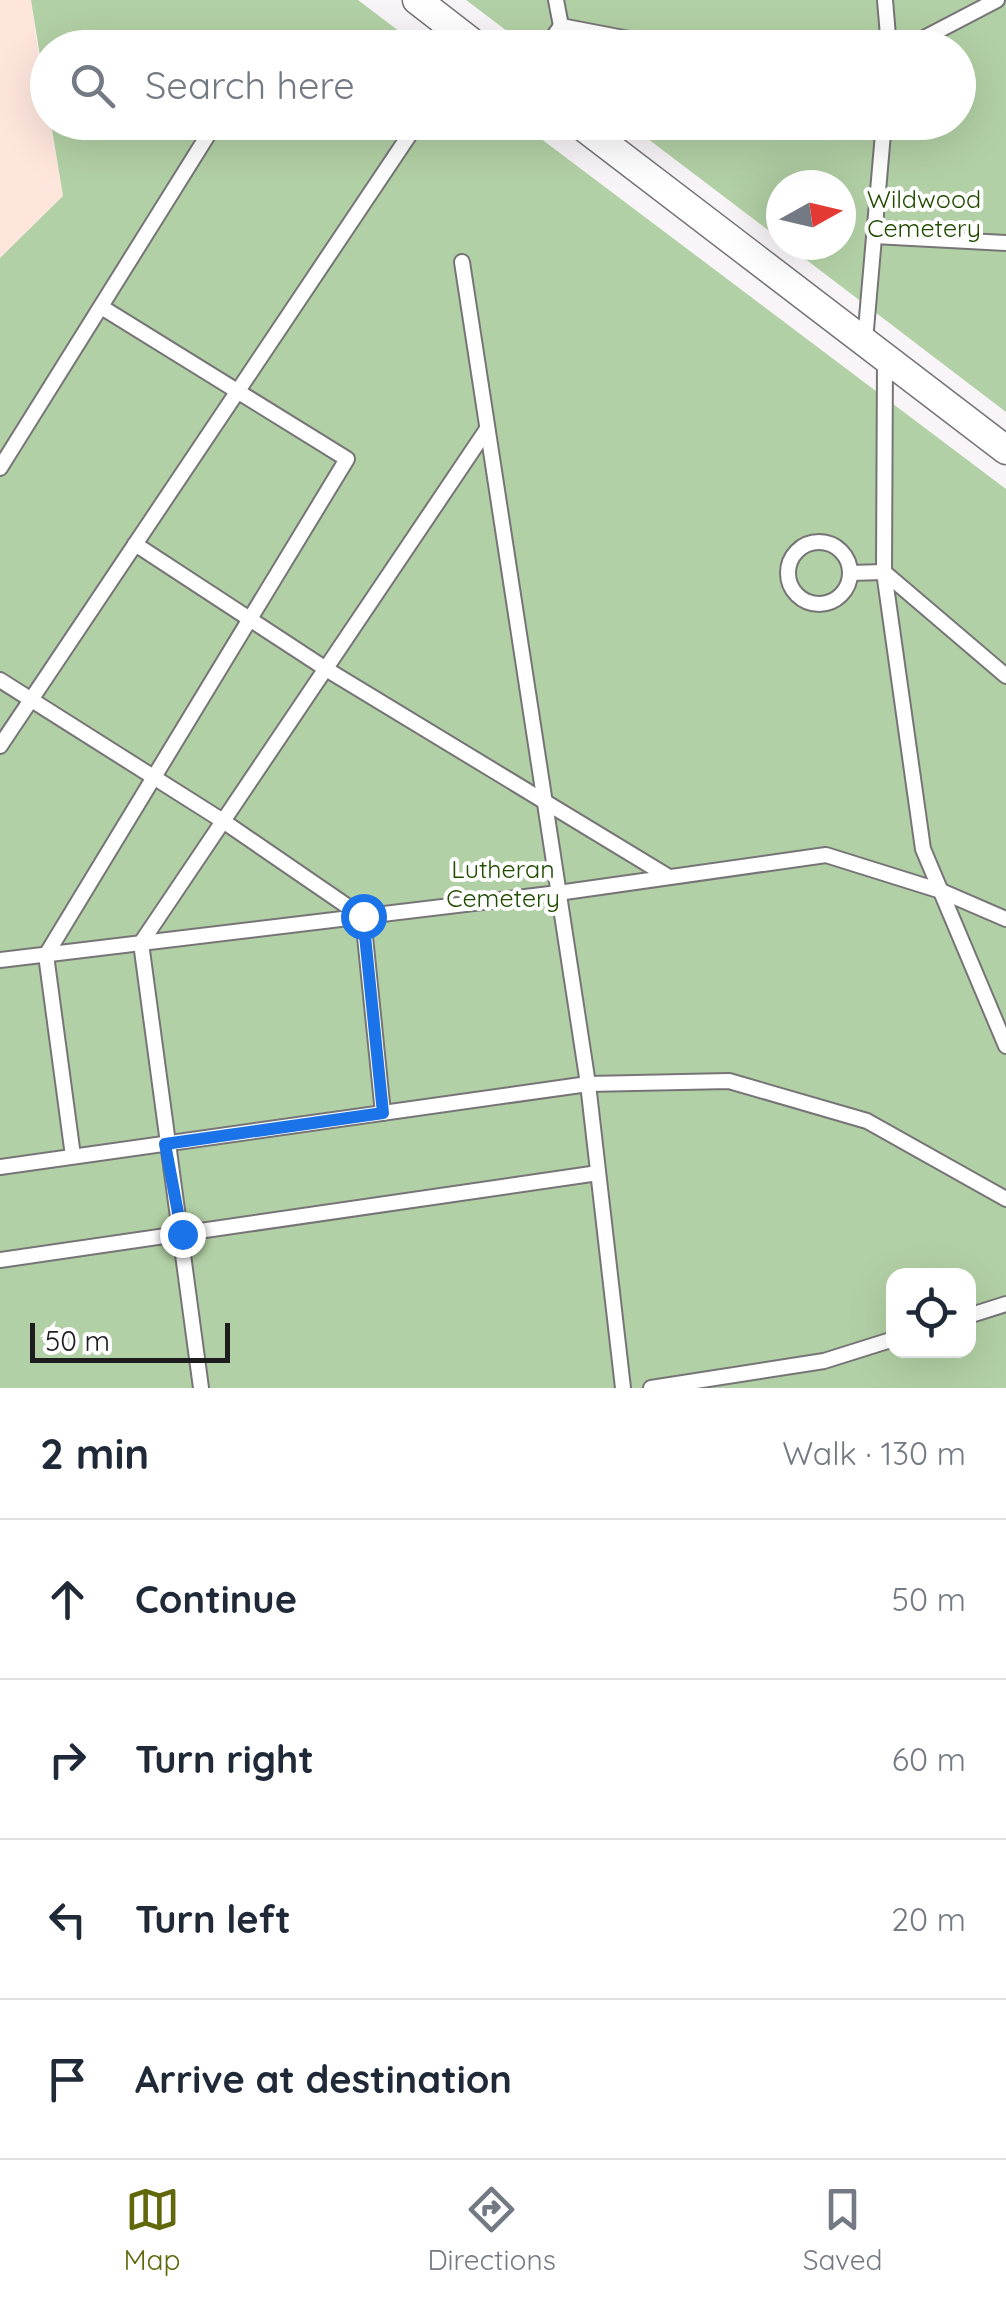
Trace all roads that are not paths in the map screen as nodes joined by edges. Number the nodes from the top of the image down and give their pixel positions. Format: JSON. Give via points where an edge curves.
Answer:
{"nodes":[{"id":1,"x":417,"y":0,"type":"edge"},
{"id":2,"x":556,"y":0,"type":"edge"},
{"id":3,"x":885,"y":0,"type":"edge"},
{"id":4,"x":994,"y":3,"type":"edge"},
{"id":5,"x":1006,"y":13,"type":"edge"},
{"id":6,"x":561,"y":26,"type":"junction"},
{"id":7,"x":454,"y":30,"type":"edge"},
{"id":8,"x":558,"y":30,"type":"edge"},
{"id":9,"x":582,"y":30,"type":"edge"},
{"id":10,"x":888,"y":30,"type":"edge"},
{"id":11,"x":940,"y":30,"type":"edge"},
{"id":12,"x":205,"y":140,"type":"edge"},
{"id":13,"x":406,"y":140,"type":"edge"},
{"id":14,"x":600,"y":140,"type":"edge"},
{"id":15,"x":882,"y":140,"type":"edge"},
{"id":16,"x":874,"y":236,"type":"junction"},
{"id":17,"x":1006,"y":243,"type":"edge"},
{"id":18,"x":462,"y":262,"type":"dead end"},
{"id":19,"x":103,"y":308,"type":"junction"},
{"id":20,"x":875,"y":352,"type":"junction"},
{"id":21,"x":238,"y":392,"type":"junction"},
{"id":22,"x":487,"y":429,"type":"junction"},
{"id":23,"x":1006,"y":450,"type":"edge"},
{"id":24,"x":0,"y":468,"type":"edge"},
{"id":25,"x":135,"y":544,"type":"junction"},
{"id":26,"x":884,"y":572,"type":"junction"},
{"id":27,"x":850,"y":573,"type":"junction"},
{"id":28,"x":250,"y":618,"type":"junction"},
{"id":29,"x":326,"y":669,"type":"junction"},
{"id":30,"x":1006,"y":676,"type":"edge"},
{"id":31,"x":0,"y":680,"type":"edge"},
{"id":32,"x":31,"y":699,"type":"junction"},
{"id":33,"x":0,"y":746,"type":"edge"},
{"id":34,"x":152,"y":779,"type":"junction"},
{"id":35,"x":545,"y":804,"type":"junction"},
{"id":36,"x":223,"y":821,"type":"junction"},
{"id":37,"x":670,"y":877,"type":"junction"},
{"id":38,"x":940,"y":891,"type":"junction"},
{"id":39,"x":558,"y":893,"type":"junction"},
{"id":40,"x":363,"y":916,"type":"junction"},
{"id":41,"x":1006,"y":920,"type":"edge"},
{"id":42,"x":141,"y":943,"type":"junction"},
{"id":43,"x":46,"y":955,"type":"junction"},
{"id":44,"x":0,"y":960,"type":"edge"},
{"id":45,"x":1006,"y":1046,"type":"edge"},
{"id":46,"x":588,"y":1084,"type":"junction"},
{"id":47,"x":383,"y":1113,"type":"junction"},
{"id":48,"x":165,"y":1144,"type":"junction"},
{"id":49,"x":74,"y":1156,"type":"junction"},
{"id":50,"x":0,"y":1166,"type":"edge"},
{"id":51,"x":598,"y":1173,"type":"junction"},
{"id":52,"x":1006,"y":1199,"type":"edge"},
{"id":53,"x":182,"y":1234,"type":"junction"},
{"id":54,"x":0,"y":1260,"type":"edge"},
{"id":55,"x":1006,"y":1304,"type":"edge"},
{"id":56,"x":976,"y":1313,"type":"edge"},
{"id":57,"x":886,"y":1342,"type":"edge"},
{"id":58,"x":200,"y":1388,"type":"edge"},
{"id":59,"x":624,"y":1388,"type":"edge"},
{"id":60,"x":651,"y":1388,"type":"edge"}],
"edges":[{"from":1,"to":7,"type":"street"},
{"from":2,"to":6,"type":"lane"},
{"from":3,"to":10,"type":"lane"},
{"from":4,"to":5,"type":"lane"},
{"from":4,"to":11,"type":"lane"},
{"from":6,"to":8,"type":"lane"},
{"from":6,"to":9,"type":"lane"},
{"from":12,"to":19,"type":"lane"},
{"from":13,"to":21,"type":"lane"},
{"from":14,"to":20,"type":"street"},
{"from":15,"to":16,"type":"lane"},
{"from":16,"to":17,"type":"lane"},
{"from":16,"to":20,"type":"lane"},
{"from":18,"to":22,"type":"lane"},
{"from":19,"to":21,"type":"lane"},
{"from":19,"to":24,"type":"lane"},
{"from":20,"to":23,"type":"street"},
{"from":20,"to":26,"type":"lane"},
{"from":21,"to":25,"type":"lane"},
{"from":21,"to":28,"type":"lane","via":[[347,459]]},
{"from":22,"to":29,"type":"lane"},
{"from":22,"to":35,"type":"lane"},
{"from":25,"to":28,"type":"lane"},
{"from":25,"to":32,"type":"lane"},
{"from":26,"to":27,"type":"lane"},
{"from":26,"to":30,"type":"lane"},
{"from":26,"to":38,"type":"lane","via":[[922,849]]},
{"from":27,"to":27,"type":"lane","via":[[843,593],[814,604],[796,593],[788,574],[800,548],[818,542],[844,554]]},
{"from":28,"to":29,"type":"lane"},
{"from":28,"to":34,"type":"lane"},
{"from":29,"to":35,"type":"lane"},
{"from":29,"to":36,"type":"lane"},
{"from":31,"to":32,"type":"lane"},
{"from":32,"to":33,"type":"lane"},
{"from":32,"to":34,"type":"lane"},
{"from":34,"to":36,"type":"lane"},
{"from":34,"to":43,"type":"lane"},
{"from":35,"to":37,"type":"lane"},
{"from":35,"to":39,"type":"lane"},
{"from":36,"to":40,"type":"lane"},
{"from":36,"to":42,"type":"lane"},
{"from":37,"to":38,"type":"lane","via":[[826,855]]},
{"from":37,"to":39,"type":"lane"},
{"from":38,"to":41,"type":"lane"},
{"from":38,"to":45,"type":"lane"},
{"from":39,"to":40,"type":"lane"},
{"from":39,"to":46,"type":"lane"},
{"from":40,"to":42,"type":"lane"},
{"from":40,"to":47,"type":"lane"},
{"from":42,"to":43,"type":"lane"},
{"from":42,"to":48,"type":"lane"},
{"from":43,"to":44,"type":"lane"},
{"from":43,"to":49,"type":"lane"},
{"from":46,"to":47,"type":"lane"},
{"from":46,"to":51,"type":"lane"},
{"from":46,"to":52,"type":"lane","via":[[730,1081],[867,1121]]},
{"from":47,"to":48,"type":"lane"},
{"from":48,"to":49,"type":"lane"},
{"from":48,"to":53,"type":"lane"},
{"from":49,"to":50,"type":"lane"},
{"from":51,"to":53,"type":"lane"},
{"from":51,"to":59,"type":"lane"},
{"from":53,"to":54,"type":"lane"},
{"from":53,"to":58,"type":"lane"},
{"from":55,"to":56,"type":"lane"},
{"from":57,"to":60,"type":"lane","via":[[824,1361]]}]}
